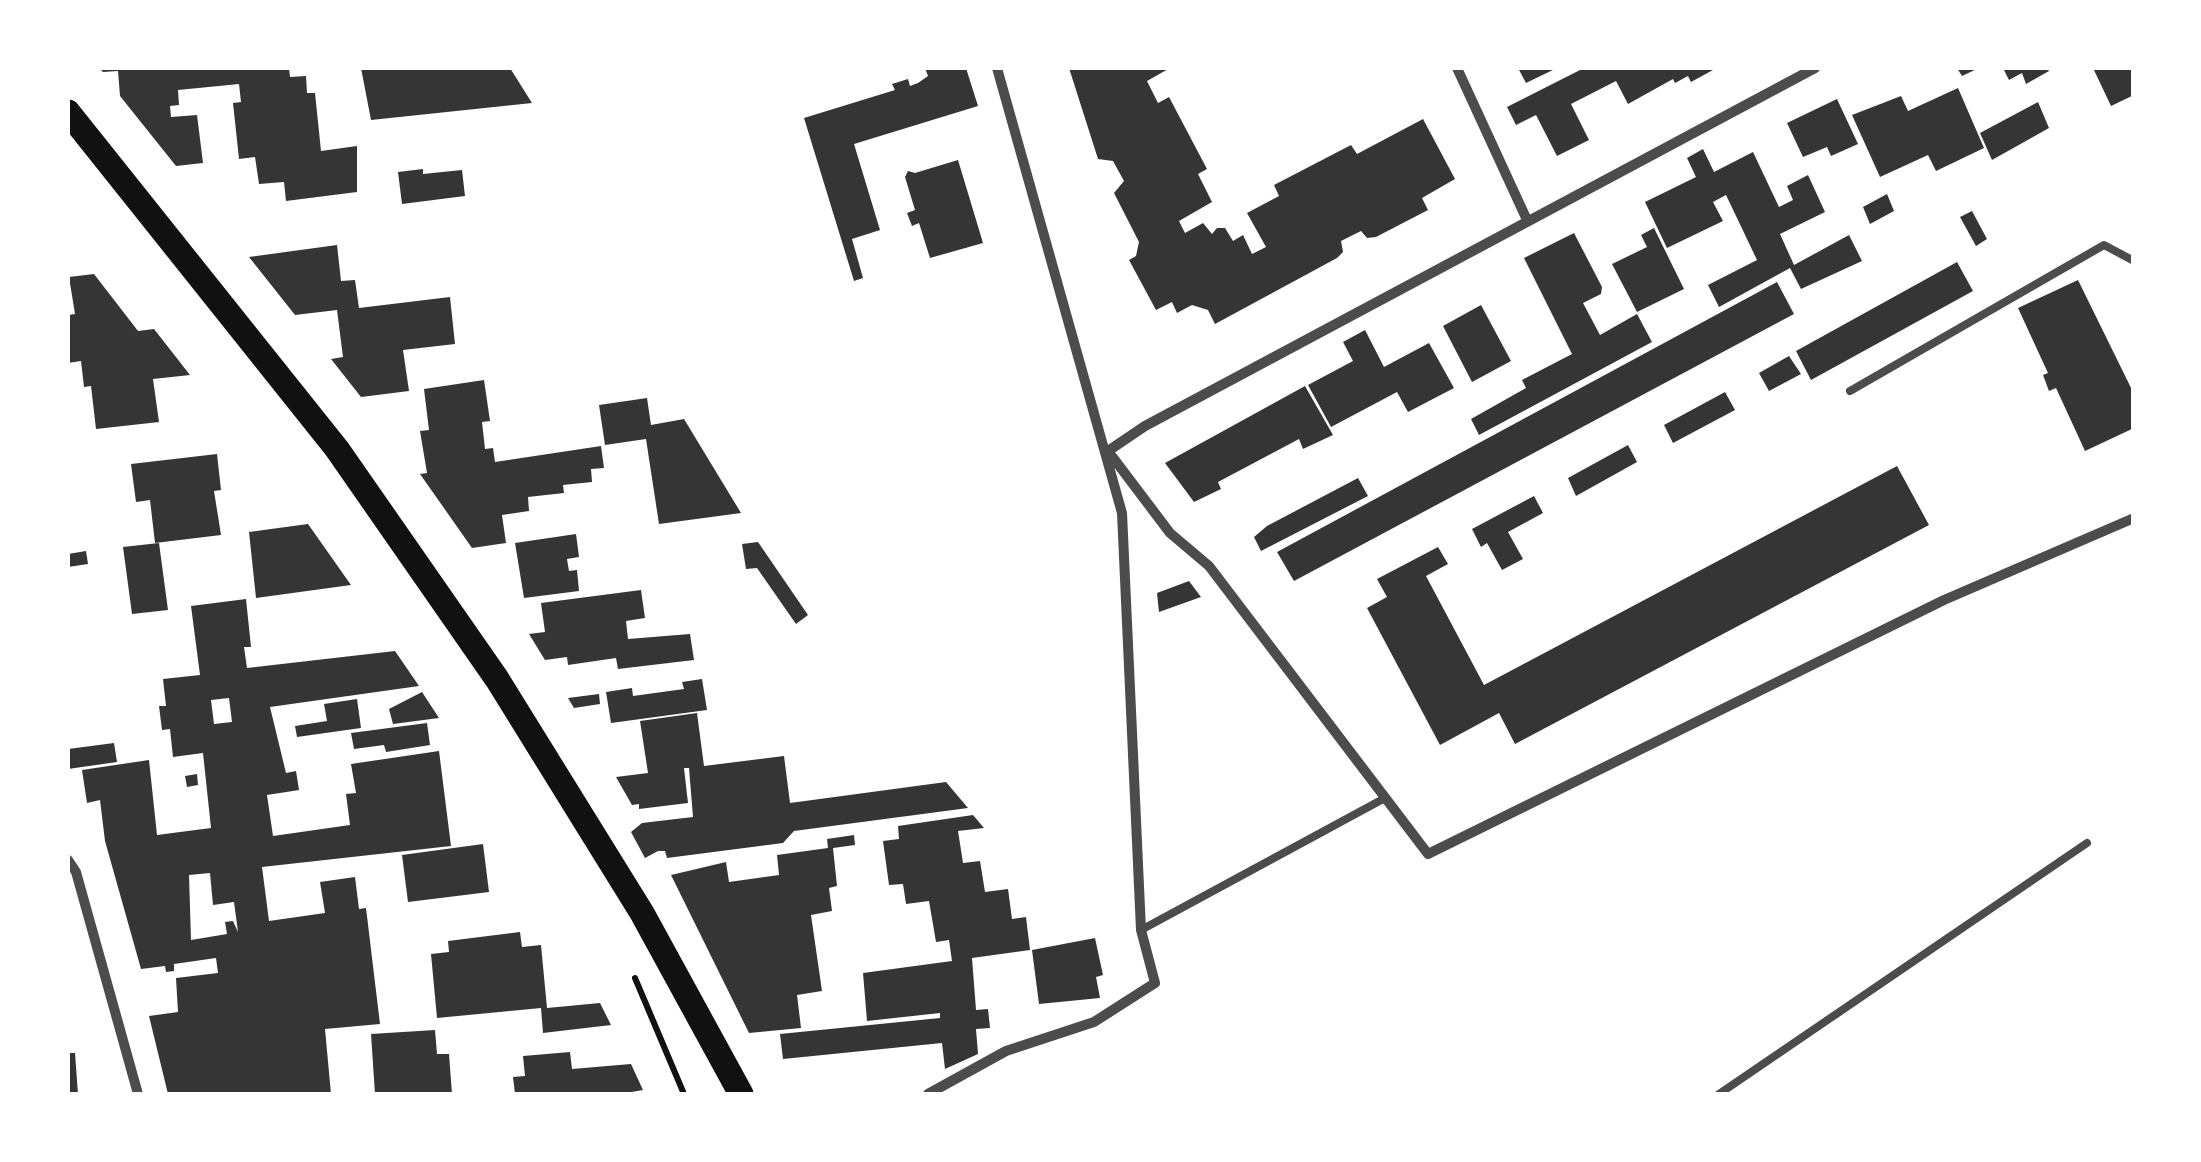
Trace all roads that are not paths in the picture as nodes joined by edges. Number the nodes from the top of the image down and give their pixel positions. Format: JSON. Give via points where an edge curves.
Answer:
{"nodes":[{"id":1,"x":997,"y":68,"type":"edge"},
{"id":2,"x":1456,"y":68,"type":"edge"},
{"id":3,"x":1815,"y":68,"type":"edge"},
{"id":4,"x":68,"y":112,"type":"edge"},
{"id":5,"x":1527,"y":220,"type":"junction"},
{"id":6,"x":2134,"y":261,"type":"edge"},
{"id":7,"x":1850,"y":391,"type":"dead end"},
{"id":8,"x":1108,"y":451,"type":"junction"},
{"id":9,"x":2134,"y":518,"type":"edge"},
{"id":10,"x":1385,"y":798,"type":"junction"},
{"id":11,"x":2088,"y":843,"type":"dead end"},
{"id":12,"x":68,"y":860,"type":"edge"},
{"id":13,"x":1141,"y":930,"type":"junction"},
{"id":14,"x":138,"y":1094,"type":"edge"},
{"id":15,"x":741,"y":1094,"type":"edge"},
{"id":16,"x":928,"y":1094,"type":"edge"},
{"id":17,"x":1719,"y":1094,"type":"edge"}],
"edges":[{"from":1,"to":8,"type":"street"},
{"from":2,"to":5,"type":"street"},
{"from":3,"to":5,"type":"street"},
{"from":4,"to":15,"type":"main road","via":[[337,449],[486,662],[642,913]]},
{"from":5,"to":8,"type":"street"},
{"from":6,"to":7,"type":"lane","via":[[2104,244]]},
{"from":8,"to":10,"type":"street","via":[[1170,533],[1209,566]]},
{"from":8,"to":13,"type":"street","via":[[1122,512]]},
{"from":9,"to":10,"type":"street","via":[[1944,600],[1428,854]]},
{"from":10,"to":13,"type":"lane"},
{"from":11,"to":17,"type":"lane"},
{"from":12,"to":14,"type":"street"},
{"from":13,"to":16,"type":"street","via":[[1155,983],[1094,1022],[1006,1051]]}]}
